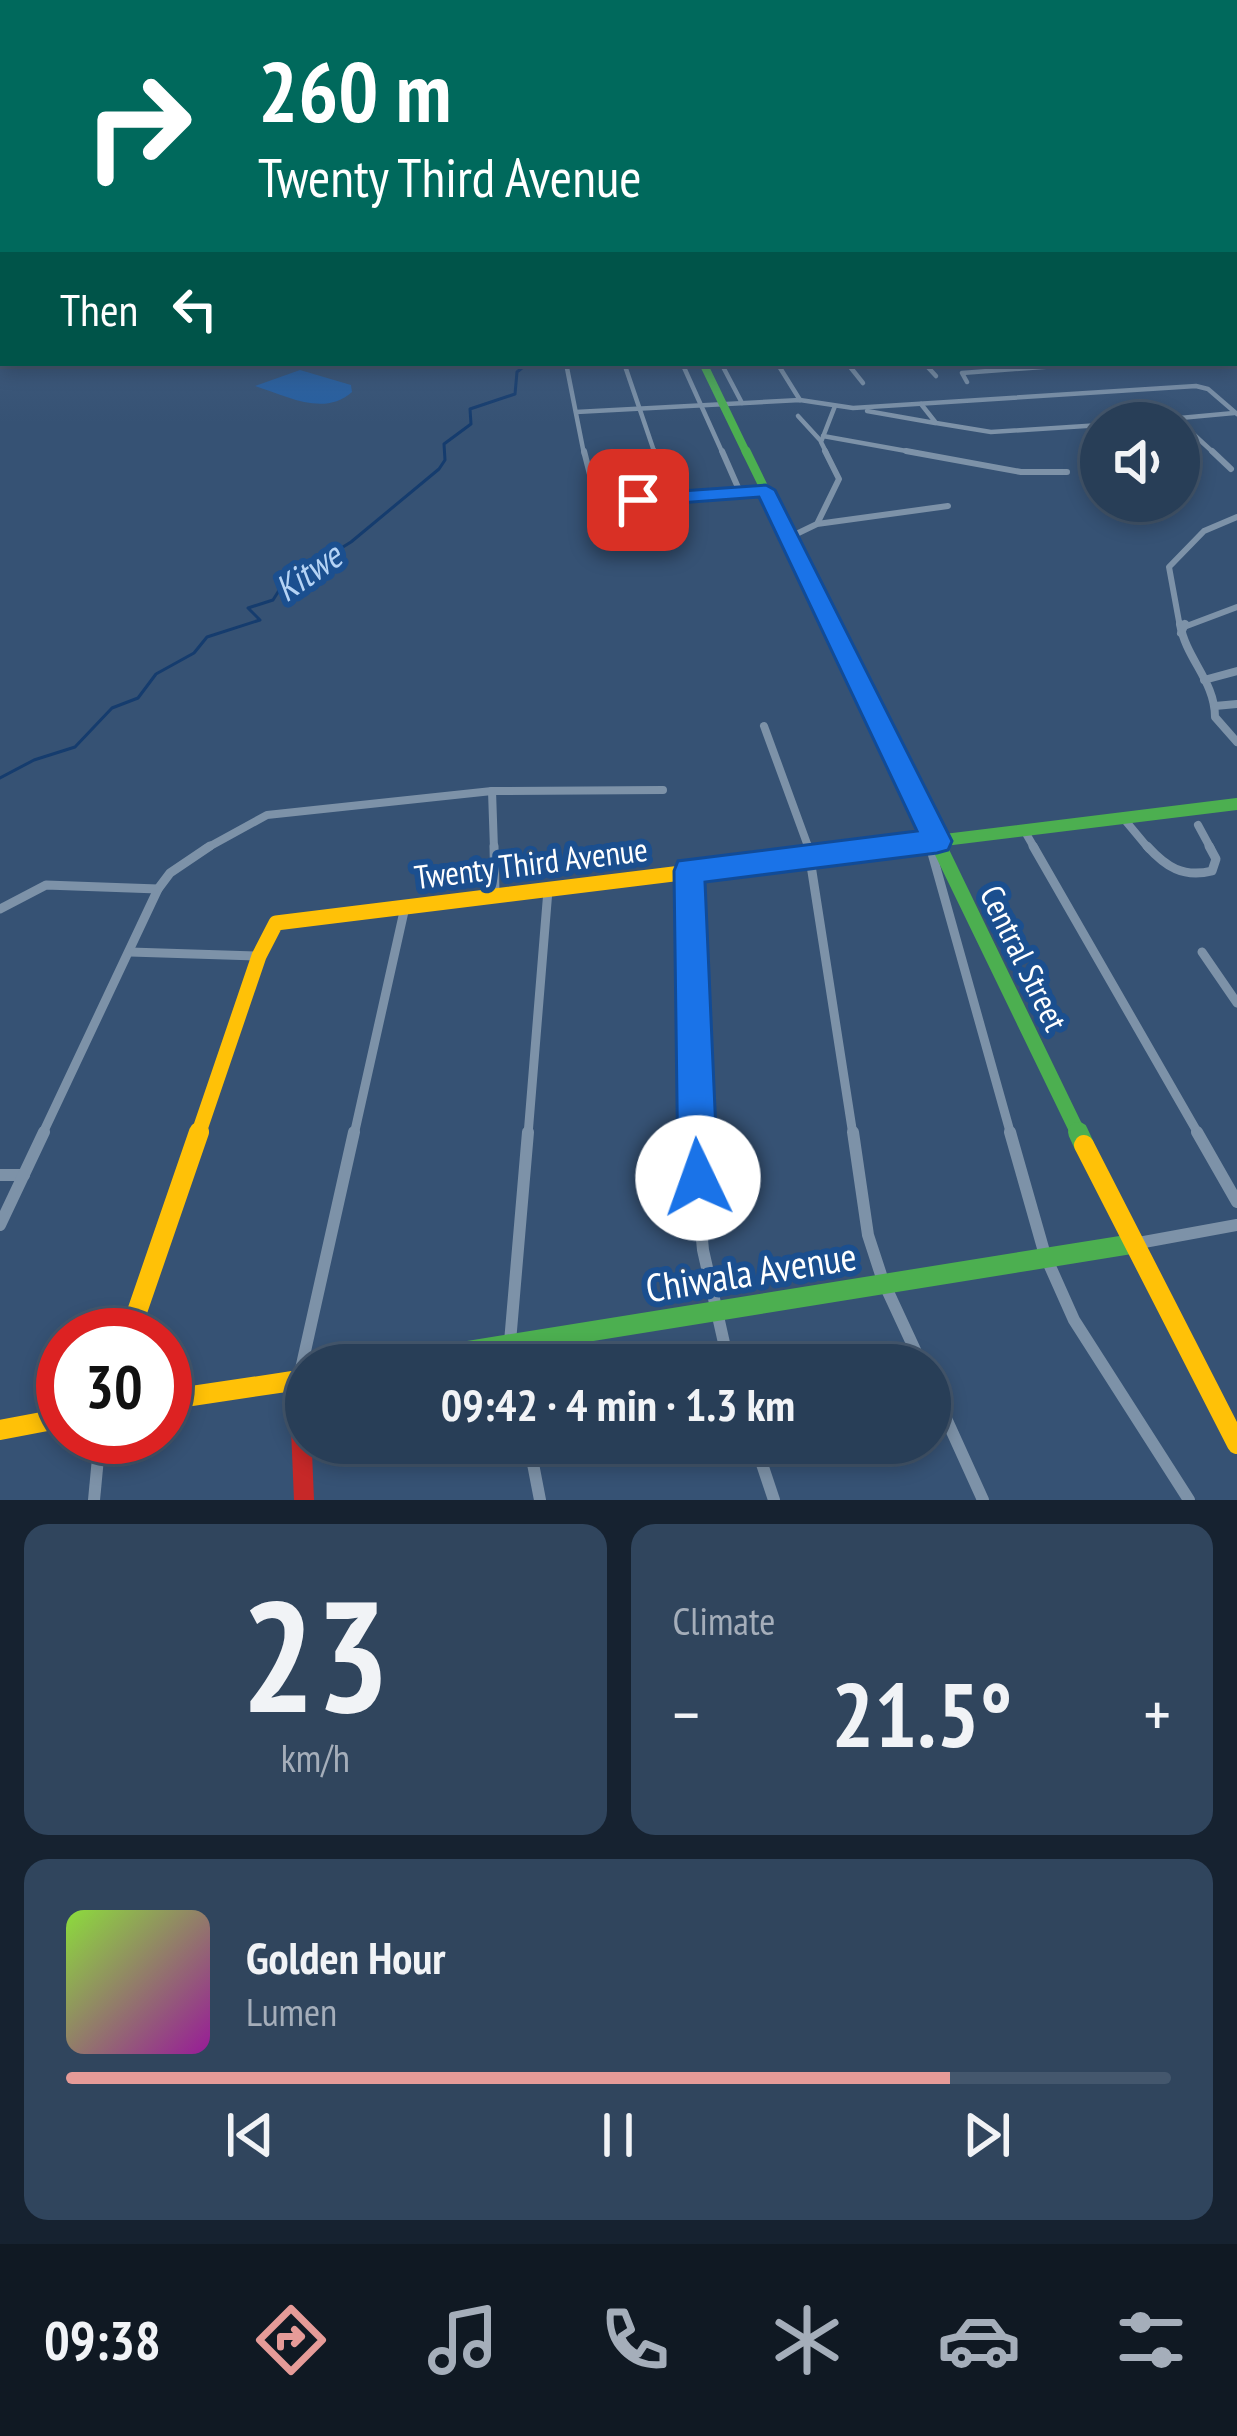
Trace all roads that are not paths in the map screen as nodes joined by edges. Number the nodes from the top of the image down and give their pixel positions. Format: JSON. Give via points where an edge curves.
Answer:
{"nodes":[{"id":1,"x":567,"y":366,"type":"edge"},
{"id":2,"x":625,"y":366,"type":"edge"},
{"id":3,"x":683,"y":366,"type":"edge"},
{"id":4,"x":704,"y":366,"type":"edge"},
{"id":5,"x":723,"y":366,"type":"edge"},
{"id":6,"x":780,"y":366,"type":"edge"},
{"id":7,"x":849,"y":366,"type":"edge"},
{"id":8,"x":927,"y":366,"type":"edge"},
{"id":9,"x":1056,"y":366,"type":"edge"},
{"id":10,"x":936,"y":376,"type":"dead end"},
{"id":11,"x":967,"y":382,"type":"dead end"},
{"id":12,"x":863,"y":383,"type":"dead end"},
{"id":13,"x":800,"y":400,"type":"junction"},
{"id":14,"x":742,"y":403,"type":"junction"},
{"id":15,"x":723,"y":404,"type":"junction"},
{"id":16,"x":921,"y":404,"type":"junction"},
{"id":17,"x":701,"y":405,"type":"junction"},
{"id":18,"x":836,"y":406,"type":"junction"},
{"id":19,"x":853,"y":408,"type":"junction"},
{"id":20,"x":639,"y":410,"type":"junction"},
{"id":21,"x":576,"y":412,"type":"junction"},
{"id":22,"x":1236,"y":414,"type":"edge"},
{"id":23,"x":798,"y":416,"type":"dead end"},
{"id":24,"x":1200,"y":417,"type":"edge"},
{"id":25,"x":936,"y":423,"type":"junction"},
{"id":26,"x":1080,"y":426,"type":"edge"},
{"id":27,"x":822,"y":439,"type":"junction"},
{"id":28,"x":1200,"y":440,"type":"edge"},
{"id":29,"x":1231,"y":469,"type":"dead end"},
{"id":30,"x":1067,"y":472,"type":"dead end"},
{"id":31,"x":766,"y":490,"type":"junction"},
{"id":32,"x":740,"y":492,"type":"junction"},
{"id":33,"x":670,"y":498,"type":"junction"},
{"id":34,"x":949,"y":506,"type":"dead end"},
{"id":35,"x":1237,"y":518,"type":"edge"},
{"id":36,"x":818,"y":524,"type":"junction"},
{"id":37,"x":788,"y":538,"type":"junction"},
{"id":38,"x":1237,"y":607,"type":"edge"},
{"id":39,"x":1181,"y":633,"type":"junction"},
{"id":40,"x":1237,"y":670,"type":"edge"},
{"id":41,"x":1204,"y":680,"type":"junction"},
{"id":42,"x":1237,"y":704,"type":"edge"},
{"id":43,"x":1215,"y":706,"type":"junction"},
{"id":44,"x":764,"y":726,"type":"dead end"},
{"id":45,"x":1237,"y":742,"type":"edge"},
{"id":46,"x":662,"y":790,"type":"dead end"},
{"id":47,"x":492,"y":791,"type":"junction"},
{"id":48,"x":1237,"y":803,"type":"edge"},
{"id":49,"x":1124,"y":819,"type":"junction"},
{"id":50,"x":1198,"y":825,"type":"dead end"},
{"id":51,"x":1024,"y":830,"type":"junction"},
{"id":52,"x":933,"y":842,"type":"junction"},
{"id":53,"x":812,"y":858,"type":"junction"},
{"id":54,"x":689,"y":871,"type":"junction"},
{"id":55,"x":548,"y":888,"type":"junction"},
{"id":56,"x":158,"y":889,"type":"junction"},
{"id":57,"x":495,"y":894,"type":"junction"},
{"id":58,"x":405,"y":906,"type":"junction"},
{"id":59,"x":0,"y":909,"type":"edge"},
{"id":60,"x":130,"y":952,"type":"junction"},
{"id":61,"x":1202,"y":952,"type":"dead end"},
{"id":62,"x":259,"y":956,"type":"junction"},
{"id":63,"x":1237,"y":1003,"type":"edge"},
{"id":64,"x":0,"y":1175,"type":"edge"},
{"id":65,"x":23,"y":1175,"type":"junction"},
{"id":66,"x":1237,"y":1202,"type":"edge"},
{"id":67,"x":0,"y":1225,"type":"edge"},
{"id":68,"x":1237,"y":1225,"type":"edge"},
{"id":69,"x":1132,"y":1244,"type":"junction"},
{"id":70,"x":1045,"y":1256,"type":"junction"},
{"id":71,"x":883,"y":1281,"type":"junction"},
{"id":72,"x":138,"y":1308,"type":"edge"},
{"id":73,"x":710,"y":1310,"type":"junction"},
{"id":74,"x":510,"y":1342,"type":"junction"},
{"id":75,"x":311,"y":1344,"type":"edge"},
{"id":76,"x":499,"y":1344,"type":"edge"},
{"id":77,"x":721,"y":1344,"type":"edge"},
{"id":78,"x":912,"y":1344,"type":"edge"},
{"id":79,"x":285,"y":1382,"type":"edge"},
{"id":80,"x":192,"y":1396,"type":"edge"},
{"id":81,"x":36,"y":1423,"type":"edge"},
{"id":82,"x":951,"y":1429,"type":"edge"},
{"id":83,"x":0,"y":1430,"type":"edge"},
{"id":84,"x":1237,"y":1444,"type":"edge"},
{"id":85,"x":97,"y":1464,"type":"edge"},
{"id":86,"x":304,"y":1464,"type":"edge"},
{"id":87,"x":533,"y":1464,"type":"edge"},
{"id":88,"x":761,"y":1464,"type":"edge"},
{"id":89,"x":94,"y":1500,"type":"edge"},
{"id":90,"x":304,"y":1500,"type":"edge"},
{"id":91,"x":540,"y":1500,"type":"edge"},
{"id":92,"x":774,"y":1500,"type":"edge"},
{"id":93,"x":983,"y":1500,"type":"edge"},
{"id":94,"x":1189,"y":1500,"type":"edge"}],
"edges":[{"from":1,"to":21,"type":"street"},
{"from":2,"to":20,"type":"street"},
{"from":3,"to":17,"type":"street"},
{"from":4,"to":15,"type":"street","name":"Central Street"},
{"from":5,"to":14,"type":"street"},
{"from":6,"to":13,"type":"street"},
{"from":7,"to":12,"type":"street"},
{"from":8,"to":10,"type":"street"},
{"from":9,"to":11,"type":"street","via":[[962,373]]},
{"from":13,"to":14,"type":"street"},
{"from":13,"to":18,"type":"street"},
{"from":14,"to":15,"type":"street"},
{"from":15,"to":17,"type":"street"},
{"from":15,"to":31,"type":"street","name":"Central Street"},
{"from":16,"to":19,"type":"street"},
{"from":16,"to":22,"type":"street","via":[[1196,386]]},
{"from":16,"to":25,"type":"street"},
{"from":17,"to":20,"type":"street"},
{"from":17,"to":32,"type":"street"},
{"from":18,"to":19,"type":"street"},
{"from":18,"to":27,"type":"street"},
{"from":19,"to":25,"type":"street"},
{"from":20,"to":21,"type":"street"},
{"from":20,"to":33,"type":"street"},
{"from":21,"to":33,"type":"street","via":[[597,502]]},
{"from":22,"to":24,"type":"street"},
{"from":23,"to":27,"type":"street"},
{"from":25,"to":26,"type":"street","via":[[991,432]]},
{"from":27,"to":30,"type":"street","via":[[1021,472]]},
{"from":27,"to":36,"type":"street","via":[[840,476]]},
{"from":28,"to":29,"type":"street"},
{"from":31,"to":32,"type":"street"},
{"from":31,"to":37,"type":"street","name":"Central Street"},
{"from":32,"to":33,"type":"street"},
{"from":34,"to":36,"type":"street"},
{"from":35,"to":39,"type":"street","via":[[1204,531],[1169,567]]},
{"from":36,"to":37,"type":"street"},
{"from":37,"to":52,"type":"street","name":"Central Street"},
{"from":38,"to":39,"type":"street","via":[[1186,623]]},
{"from":39,"to":41,"type":"street"},
{"from":40,"to":41,"type":"street"},
{"from":41,"to":43,"type":"street"},
{"from":42,"to":43,"type":"street"},
{"from":43,"to":45,"type":"street"},
{"from":44,"to":53,"type":"street"},
{"from":46,"to":47,"type":"street"},
{"from":47,"to":56,"type":"street","via":[[267,815],[170,873]]},
{"from":47,"to":57,"type":"street"},
{"from":48,"to":49,"type":"street","name":"Twenty Third Avenue"},
{"from":49,"to":50,"type":"street","via":[[1161,862],[1192,875],[1212,871],[1216,859]]},
{"from":49,"to":51,"type":"street","name":"Twenty Third Avenue"},
{"from":51,"to":52,"type":"street","name":"Twenty Third Avenue"},
{"from":51,"to":66,"type":"street"},
{"from":52,"to":53,"type":"street","name":"Twenty Third Avenue"},
{"from":52,"to":69,"type":"street","name":"Central Street"},
{"from":52,"to":70,"type":"street"},
{"from":53,"to":54,"type":"street","name":"Twenty Third Avenue"},
{"from":53,"to":71,"type":"street","via":[[868,1235]]},
{"from":54,"to":55,"type":"street","name":"Twenty Third Avenue"},
{"from":54,"to":73,"type":"street"},
{"from":55,"to":57,"type":"street","name":"Twenty Third Avenue"},
{"from":55,"to":74,"type":"street"},
{"from":56,"to":59,"type":"street","via":[[46,885]]},
{"from":56,"to":60,"type":"street"},
{"from":57,"to":58,"type":"street","name":"Twenty Third Avenue"},
{"from":58,"to":62,"type":"street","name":"Twenty Third Avenue","via":[[276,922]]},
{"from":58,"to":75,"type":"street"},
{"from":60,"to":62,"type":"street"},
{"from":60,"to":65,"type":"street"},
{"from":61,"to":63,"type":"street"},
{"from":62,"to":72,"type":"street"},
{"from":64,"to":65,"type":"street"},
{"from":65,"to":67,"type":"street"},
{"from":68,"to":69,"type":"street"},
{"from":69,"to":70,"type":"street","name":"Chiwala Avenue"},
{"from":69,"to":84,"type":"street","name":"Central Street"},
{"from":70,"to":71,"type":"street","name":"Chiwala Avenue"},
{"from":70,"to":94,"type":"street","via":[[1074,1320]]},
{"from":71,"to":73,"type":"street","name":"Chiwala Avenue"},
{"from":71,"to":78,"type":"street"},
{"from":73,"to":74,"type":"street","name":"Chiwala Avenue"},
{"from":73,"to":77,"type":"street"},
{"from":74,"to":76,"type":"street","name":"Chiwala Avenue"},
{"from":79,"to":80,"type":"street"},
{"from":81,"to":83,"type":"street"},
{"from":82,"to":93,"type":"street"},
{"from":85,"to":89,"type":"street"},
{"from":86,"to":90,"type":"street"},
{"from":87,"to":91,"type":"street"},
{"from":88,"to":92,"type":"street"}]}
